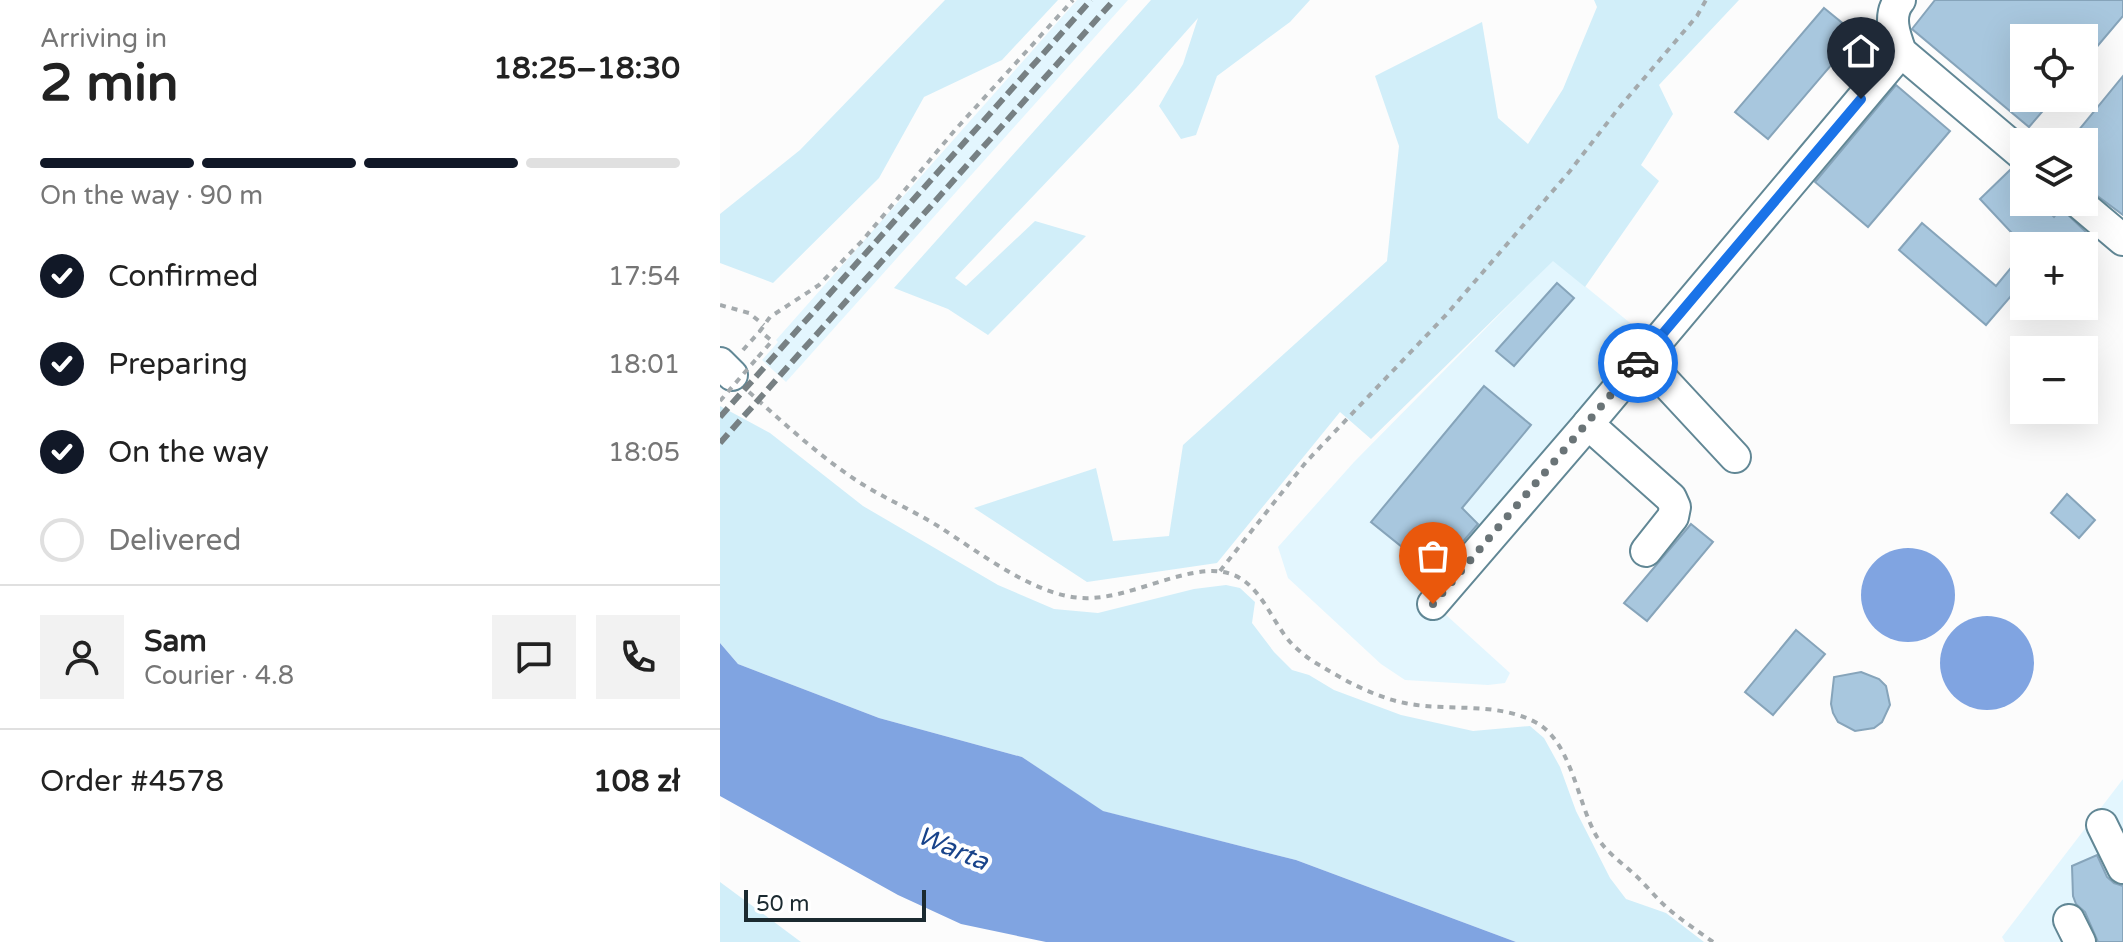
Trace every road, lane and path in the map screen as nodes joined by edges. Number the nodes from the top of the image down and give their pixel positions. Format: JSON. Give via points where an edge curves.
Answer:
{"nodes":[{"id":1,"x":1073,"y":0,"type":"edge"},
{"id":2,"x":1706,"y":0,"type":"edge"},
{"id":3,"x":1900,"y":0,"type":"edge"},
{"id":4,"x":1901,"y":52,"type":"junction"},
{"id":5,"x":2010,"y":144,"type":"edge"},
{"id":6,"x":2095,"y":216,"type":"edge"},
{"id":7,"x":2123,"y":240,"type":"edge"},
{"id":8,"x":720,"y":305,"type":"edge"},
{"id":9,"x":764,"y":325,"type":"junction"},
{"id":10,"x":1643,"y":358,"type":"junction"},
{"id":11,"x":724,"y":380,"type":"edge"},
{"id":12,"x":1588,"y":424,"type":"junction"},
{"id":13,"x":1735,"y":457,"type":"dead end"},
{"id":14,"x":1646,"y":551,"type":"dead end"},
{"id":15,"x":1220,"y":571,"type":"junction"},
{"id":16,"x":1433,"y":604,"type":"dead end"},
{"id":17,"x":2102,"y":825,"type":"dead end"},
{"id":18,"x":2123,"y":868,"type":"edge"},
{"id":19,"x":1713,"y":942,"type":"edge"}],
"edges":[{"from":1,"to":9,"type":"path","via":[[862,241],[819,285]]},
{"from":2,"to":15,"type":"path","via":[[1570,171],[1446,315],[1306,462]]},
{"from":3,"to":4,"type":"lane","via":[[1892,30]]},
{"from":4,"to":5,"type":"lane"},
{"from":4,"to":10,"type":"lane"},
{"from":6,"to":7,"type":"lane"},
{"from":8,"to":9,"type":"path","via":[[749,313]]},
{"from":9,"to":11,"type":"path","bridge":true,"via":[[760,331],[772,341]]},
{"from":10,"to":12,"type":"lane"},
{"from":10,"to":13,"type":"lane"},
{"from":11,"to":15,"type":"path","via":[[858,481],[1055,592],[1100,598]]},
{"from":12,"to":14,"type":"lane","via":[[1671,498],[1673,517]]},
{"from":12,"to":16,"type":"lane"},
{"from":15,"to":19,"type":"path","via":[[1233,574],[1262,598],[1292,645],[1359,686],[1409,704],[1506,712],[1550,732],[1597,837],[1661,902]]},
{"from":17,"to":18,"type":"lane"}]}
